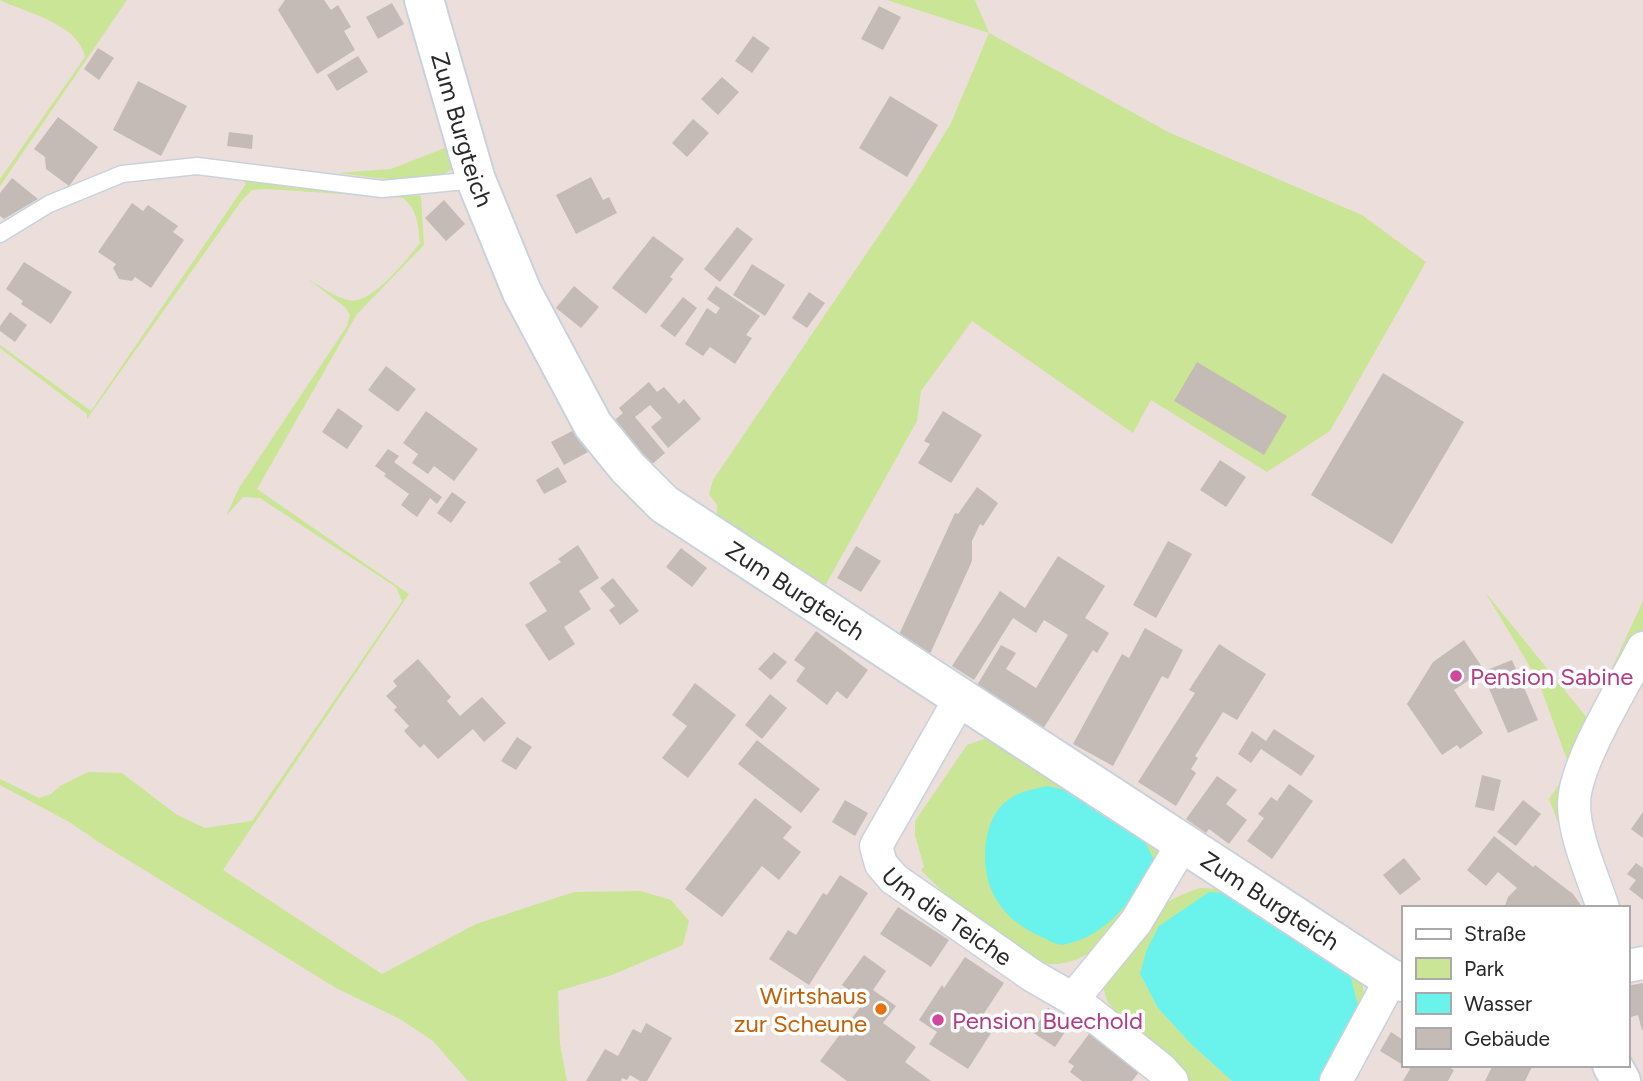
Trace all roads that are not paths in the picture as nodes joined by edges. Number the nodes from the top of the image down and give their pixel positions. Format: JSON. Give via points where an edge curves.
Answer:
{"nodes":[{"id":1,"x":424,"y":0,"type":"edge"},
{"id":2,"x":476,"y":180,"type":"junction"},
{"id":3,"x":0,"y":234,"type":"edge"},
{"id":4,"x":1643,"y":648,"type":"edge"},
{"id":5,"x":961,"y":697,"type":"junction"},
{"id":6,"x":1183,"y":843,"type":"junction"},
{"id":7,"x":1602,"y":906,"type":"edge"},
{"id":8,"x":1397,"y":981,"type":"edge"},
{"id":9,"x":1073,"y":999,"type":"junction"},
{"id":10,"x":1172,"y":1081,"type":"edge"},
{"id":11,"x":1336,"y":1081,"type":"edge"}],
"edges":[{"from":1,"to":2,"type":"street","name":"Zum Burgteich"},
{"from":2,"to":3,"type":"lane","via":[[382,188],[197,166],[122,174],[49,204]]},
{"from":2,"to":5,"type":"street","name":"Zum Burgteich","via":[[522,292],[593,425],[628,468],[664,504]]},
{"from":4,"to":7,"type":"street","via":[[1580,771],[1574,804]]},
{"from":5,"to":6,"type":"street","name":"Zum Burgteich"},
{"from":5,"to":9,"type":"street","name":"Um die Teiche","via":[[876,846],[881,864],[905,887]]},
{"from":6,"to":8,"type":"street","name":"Zum Burgteich"},
{"from":6,"to":9,"type":"street","via":[[1136,922]]},
{"from":8,"to":11,"type":"street"},
{"from":9,"to":10,"type":"street","name":"Um die Teiche"}]}
